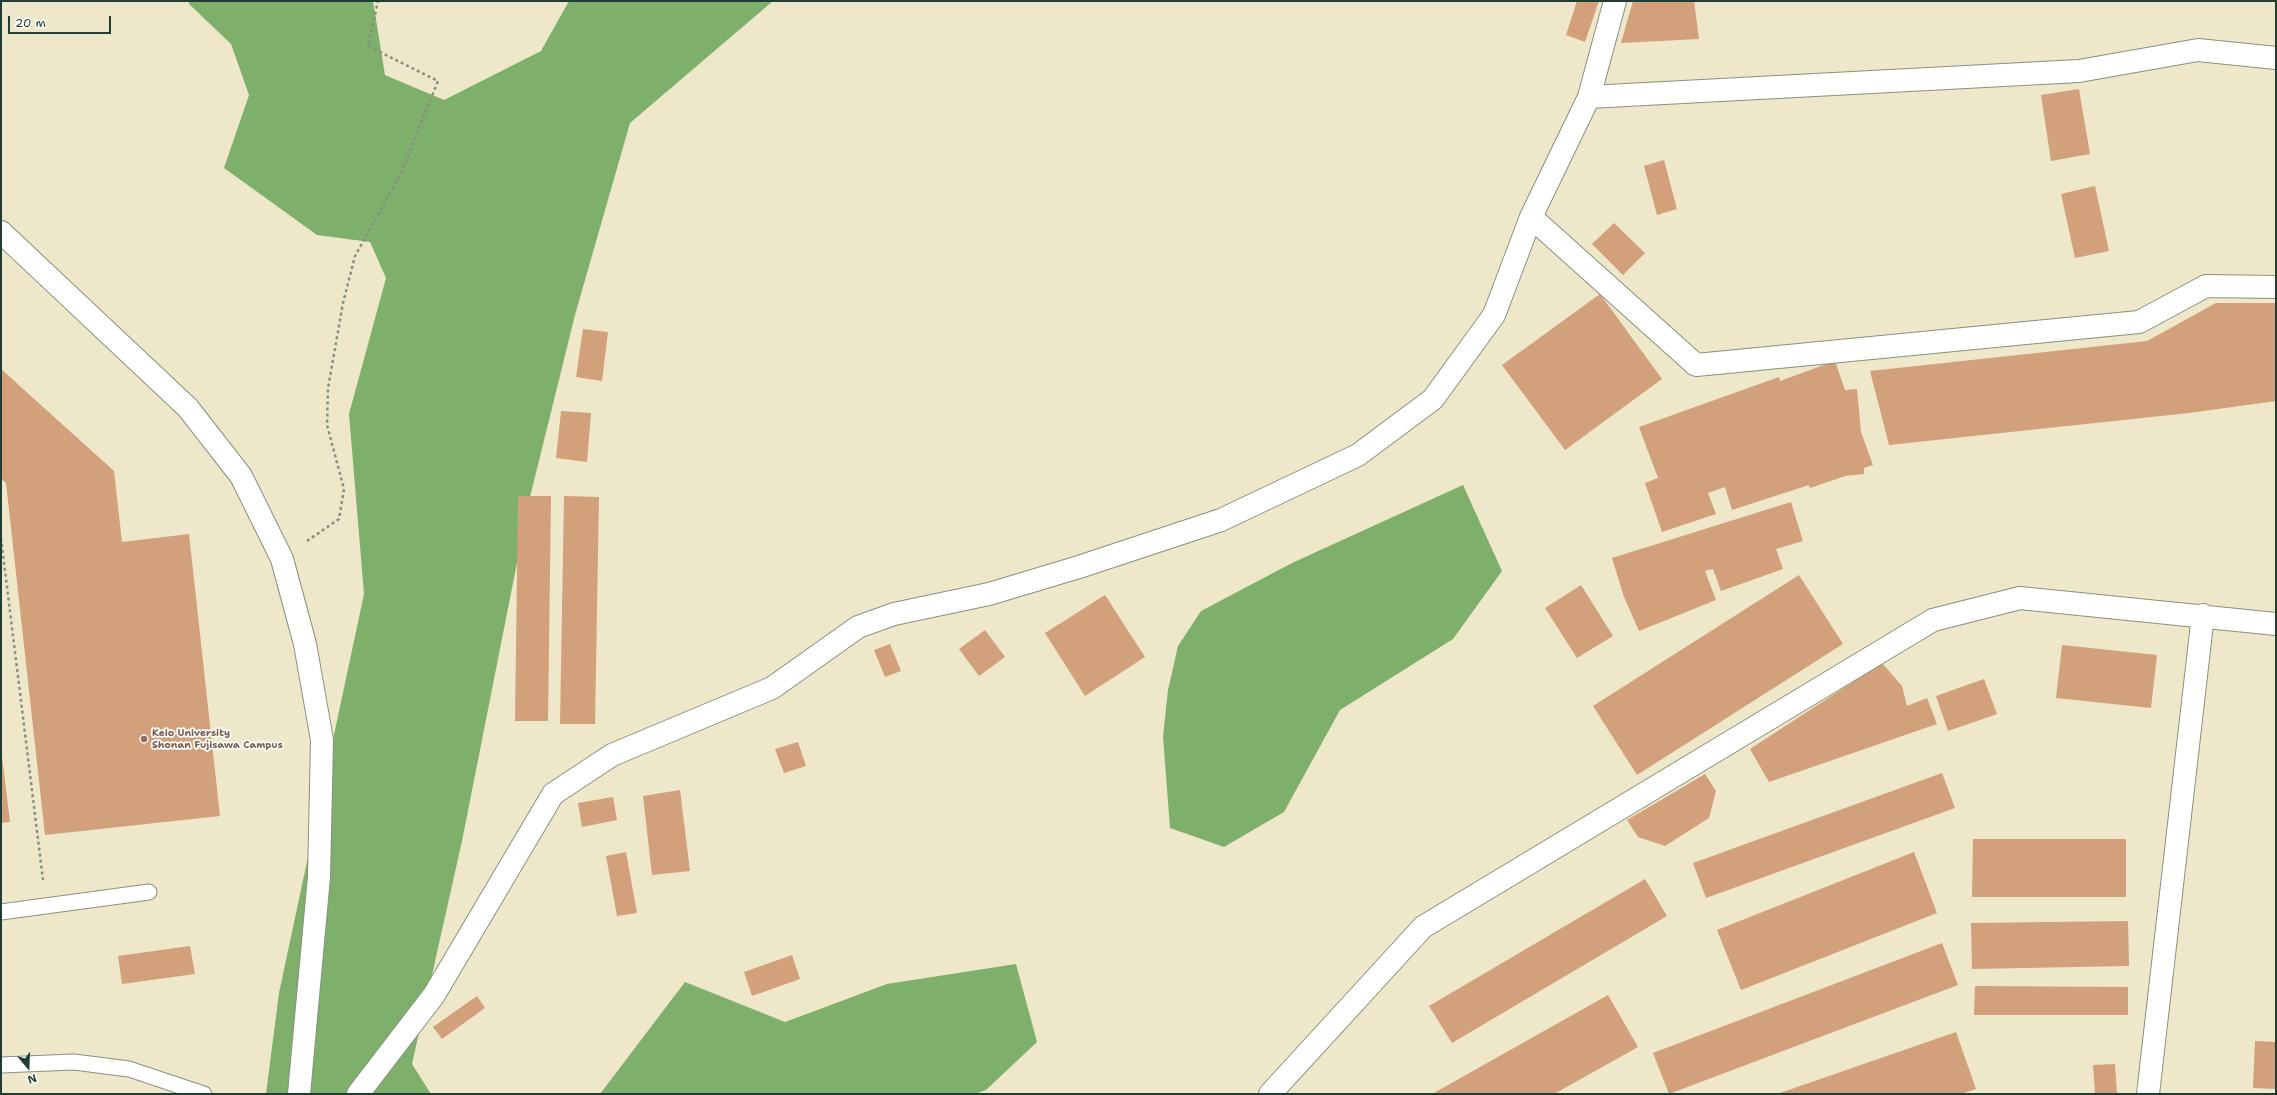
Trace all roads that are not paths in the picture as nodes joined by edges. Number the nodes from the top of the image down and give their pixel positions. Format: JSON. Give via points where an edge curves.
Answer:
{"nodes":[{"id":1,"x":1616,"y":1,"type":"edge"},
{"id":2,"x":2276,"y":58,"type":"edge"},
{"id":3,"x":1589,"y":96,"type":"junction"},
{"id":4,"x":1530,"y":217,"type":"junction"},
{"id":5,"x":1,"y":232,"type":"edge"},
{"id":6,"x":2276,"y":287,"type":"edge"},
{"id":7,"x":2203,"y":615,"type":"junction"},
{"id":8,"x":2276,"y":624,"type":"edge"},
{"id":9,"x":149,"y":892,"type":"dead end"},
{"id":10,"x":1,"y":912,"type":"edge"},
{"id":11,"x":1,"y":1065,"type":"edge"},
{"id":12,"x":204,"y":1094,"type":"edge"},
{"id":13,"x":299,"y":1094,"type":"edge"},
{"id":14,"x":358,"y":1094,"type":"edge"},
{"id":15,"x":1270,"y":1094,"type":"edge"},
{"id":16,"x":2148,"y":1094,"type":"edge"}],
"edges":[{"from":1,"to":3,"type":"street"},
{"from":2,"to":3,"type":"street","via":[[2198,50],[2079,71]]},
{"from":3,"to":4,"type":"street"},
{"from":4,"to":6,"type":"street","via":[[1696,365],[2139,322],[2206,286]]},
{"from":4,"to":14,"type":"street","via":[[1494,315],[1433,399],[1358,455],[1221,520],[996,592],[894,614],[858,627],[772,688],[612,755],[553,794],[434,995]]},
{"from":5,"to":13,"type":"street","via":[[188,408],[241,476],[282,559],[305,644],[322,740],[320,877]]},
{"from":7,"to":8,"type":"street"},
{"from":7,"to":15,"type":"street","via":[[2020,598],[1933,620],[1423,927]]},
{"from":7,"to":16,"type":"street"},
{"from":9,"to":10,"type":"lane"},
{"from":11,"to":12,"type":"lane","via":[[74,1062],[129,1069]]}]}
